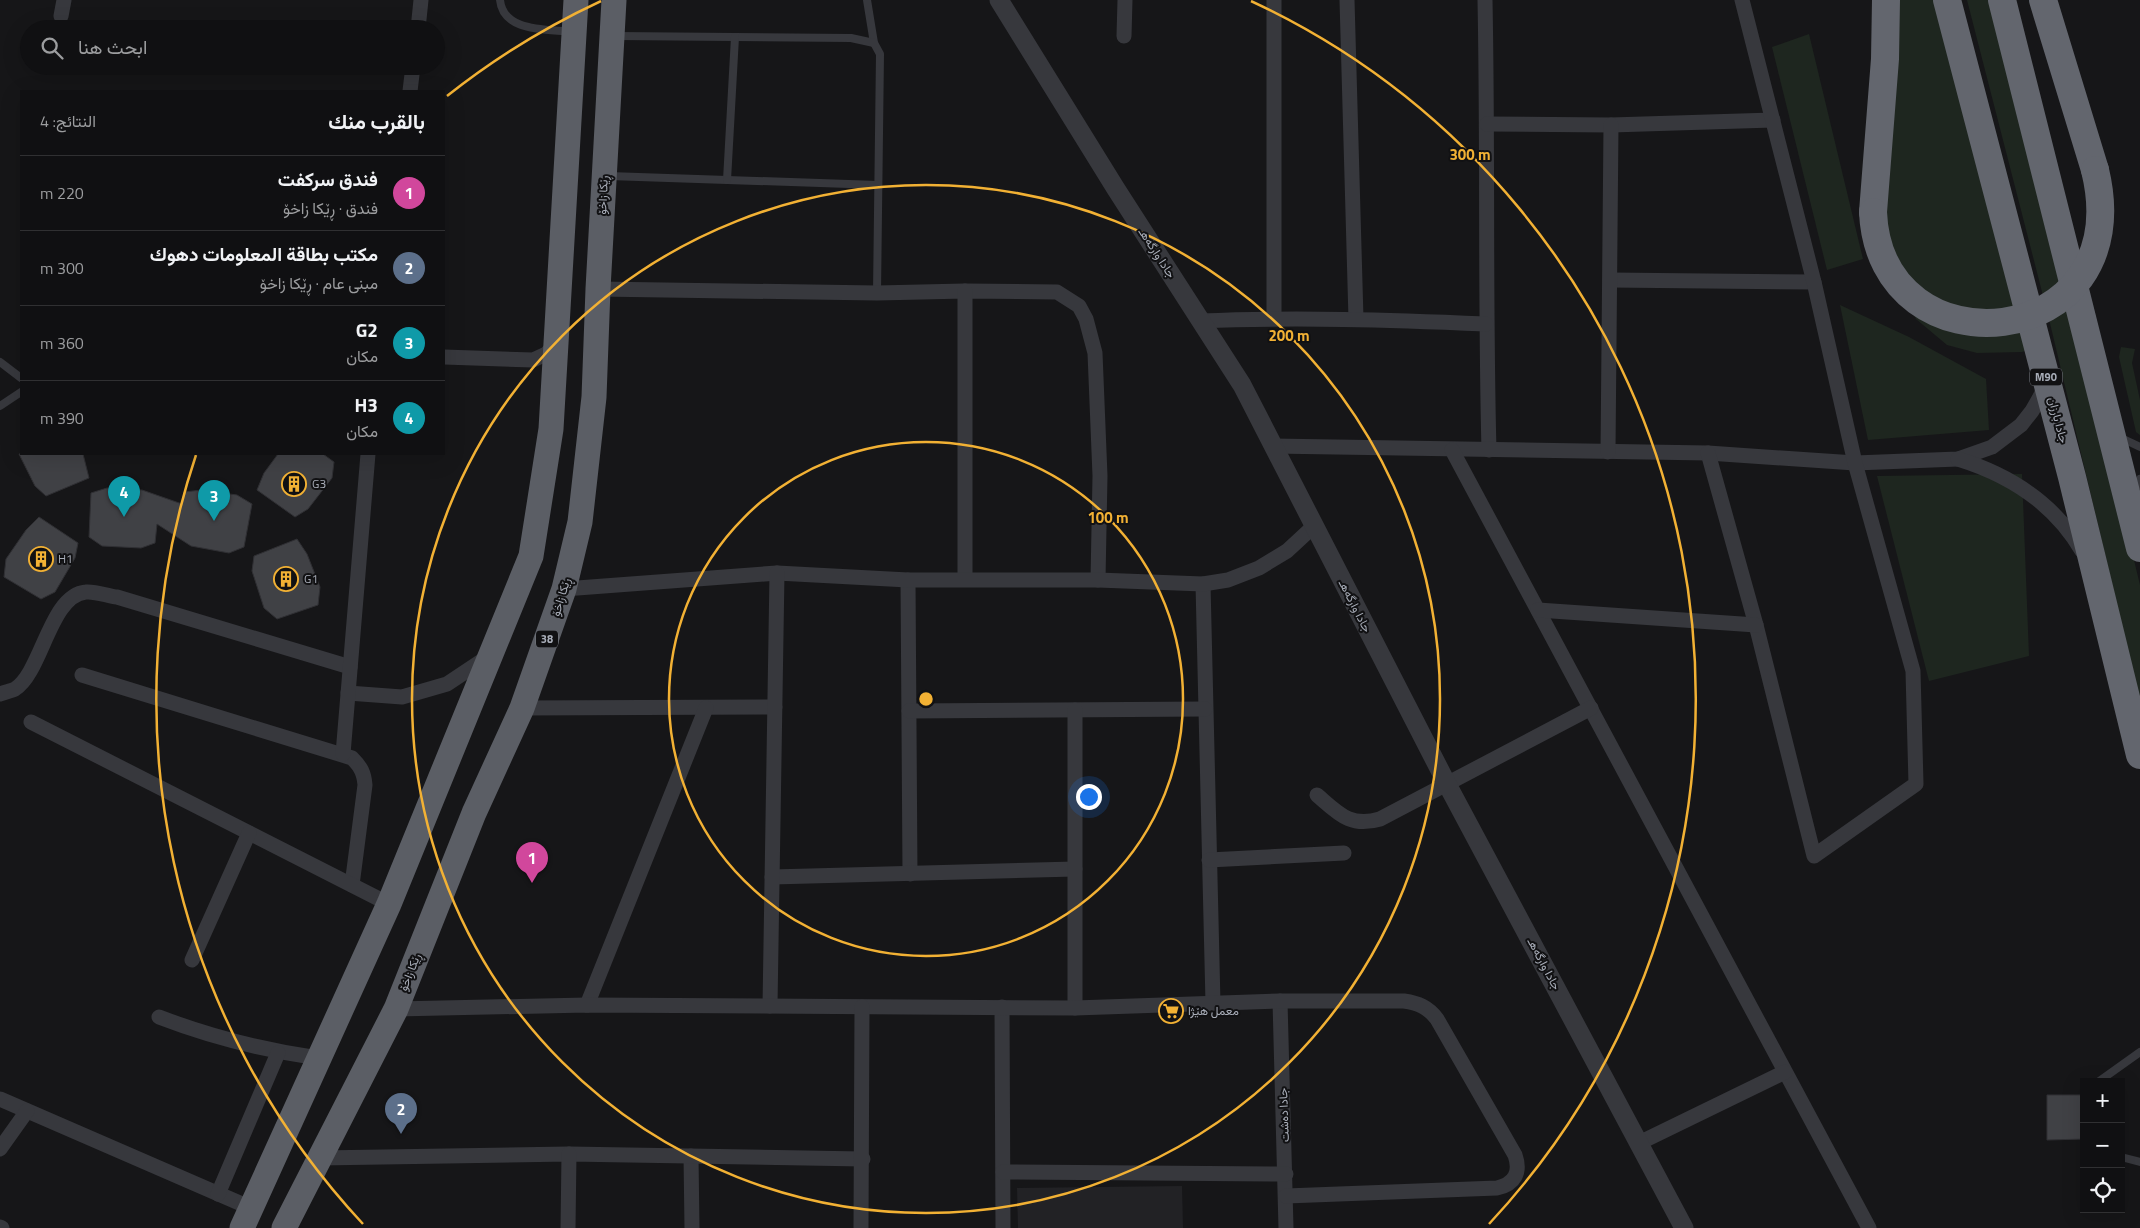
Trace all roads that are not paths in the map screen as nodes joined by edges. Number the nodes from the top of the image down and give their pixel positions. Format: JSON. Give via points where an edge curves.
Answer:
{"nodes":[{"id":1,"x":64,"y":0,"type":"edge"},
{"id":2,"x":421,"y":0,"type":"edge"},
{"id":3,"x":500,"y":0,"type":"edge"},
{"id":4,"x":576,"y":0,"type":"edge"},
{"id":5,"x":614,"y":0,"type":"edge"},
{"id":6,"x":866,"y":0,"type":"edge"},
{"id":7,"x":999,"y":0,"type":"edge"},
{"id":8,"x":1125,"y":0,"type":"edge"},
{"id":9,"x":1274,"y":0,"type":"edge"},
{"id":10,"x":1347,"y":0,"type":"edge"},
{"id":11,"x":1485,"y":0,"type":"edge"},
{"id":12,"x":1742,"y":0,"type":"edge"},
{"id":13,"x":1886,"y":0,"type":"edge"},
{"id":14,"x":1947,"y":0,"type":"edge"},
{"id":15,"x":2002,"y":0,"type":"edge"},
{"id":16,"x":2043,"y":0,"type":"edge"},
{"id":17,"x":61,"y":16,"type":"dead end"},
{"id":18,"x":419,"y":20,"type":"edge"},
{"id":19,"x":575,"y":33,"type":"junction"},
{"id":20,"x":612,"y":36,"type":"junction"},
{"id":21,"x":1124,"y":36,"type":"dead end"},
{"id":22,"x":735,"y":37,"type":"junction"},
{"id":23,"x":874,"y":42,"type":"junction"},
{"id":24,"x":412,"y":75,"type":"edge"},
{"id":25,"x":410,"y":90,"type":"edge"},
{"id":26,"x":1773,"y":120,"type":"junction"},
{"id":27,"x":1487,"y":124,"type":"junction"},
{"id":28,"x":1611,"y":125,"type":"junction"},
{"id":29,"x":604,"y":176,"type":"junction"},
{"id":30,"x":727,"y":180,"type":"junction"},
{"id":31,"x":878,"y":185,"type":"junction"},
{"id":32,"x":1610,"y":280,"type":"junction"},
{"id":33,"x":1814,"y":282,"type":"junction"},
{"id":34,"x":598,"y":289,"type":"junction"},
{"id":35,"x":965,"y":291,"type":"junction"},
{"id":36,"x":877,"y":293,"type":"junction"},
{"id":37,"x":1274,"y":318,"type":"junction"},
{"id":38,"x":1356,"y":319,"type":"junction"},
{"id":39,"x":1201,"y":321,"type":"junction"},
{"id":40,"x":1486,"y":324,"type":"junction"},
{"id":41,"x":557,"y":344,"type":"junction"},
{"id":42,"x":445,"y":357,"type":"edge"},
{"id":43,"x":526,"y":361,"type":"junction"},
{"id":44,"x":0,"y":362,"type":"edge"},
{"id":45,"x":20,"y":377,"type":"edge"},
{"id":46,"x":2046,"y":378,"type":"junction"},
{"id":47,"x":555,"y":385,"type":"junction"},
{"id":48,"x":20,"y":393,"type":"edge"},
{"id":49,"x":0,"y":406,"type":"edge"},
{"id":50,"x":2111,"y":430,"type":"junction"},
{"id":51,"x":1272,"y":446,"type":"junction"},
{"id":52,"x":2140,"y":447,"type":"edge"},
{"id":53,"x":1452,"y":450,"type":"junction"},
{"id":54,"x":1489,"y":450,"type":"junction"},
{"id":55,"x":1608,"y":452,"type":"junction"},
{"id":56,"x":1708,"y":453,"type":"junction"},
{"id":57,"x":368,"y":455,"type":"edge"},
{"id":58,"x":1958,"y":459,"type":"junction"},
{"id":59,"x":1855,"y":463,"type":"junction"},
{"id":60,"x":2140,"y":479,"type":"edge"},
{"id":61,"x":2130,"y":509,"type":"junction"},
{"id":62,"x":1314,"y":526,"type":"junction"},
{"id":63,"x":2140,"y":548,"type":"edge"},
{"id":64,"x":777,"y":573,"type":"junction"},
{"id":65,"x":2098,"y":578,"type":"junction"},
{"id":66,"x":965,"y":579,"type":"junction"},
{"id":67,"x":908,"y":580,"type":"junction"},
{"id":68,"x":1098,"y":580,"type":"junction"},
{"id":69,"x":1203,"y":584,"type":"junction"},
{"id":70,"x":564,"y":590,"type":"junction"},
{"id":71,"x":1538,"y":610,"type":"junction"},
{"id":72,"x":1756,"y":625,"type":"junction"},
{"id":73,"x":491,"y":655,"type":"junction"},
{"id":74,"x":350,"y":667,"type":"junction"},
{"id":75,"x":82,"y":675,"type":"dead end"},
{"id":76,"x":348,"y":693,"type":"junction"},
{"id":77,"x":0,"y":694,"type":"edge"},
{"id":78,"x":774,"y":707,"type":"junction"},
{"id":79,"x":522,"y":708,"type":"junction"},
{"id":80,"x":706,"y":708,"type":"junction"},
{"id":81,"x":1591,"y":708,"type":"junction"},
{"id":82,"x":1205,"y":709,"type":"junction"},
{"id":83,"x":1075,"y":710,"type":"junction"},
{"id":84,"x":909,"y":711,"type":"junction"},
{"id":85,"x":31,"y":722,"type":"dead end"},
{"id":86,"x":343,"y":754,"type":"junction"},
{"id":87,"x":2140,"y":755,"type":"edge"},
{"id":88,"x":1447,"y":784,"type":"junction"},
{"id":89,"x":1318,"y":795,"type":"dead end"},
{"id":90,"x":249,"y":833,"type":"junction"},
{"id":91,"x":1344,"y":853,"type":"dead end"},
{"id":92,"x":1210,"y":860,"type":"junction"},
{"id":93,"x":1075,"y":870,"type":"junction"},
{"id":94,"x":910,"y":874,"type":"junction"},
{"id":95,"x":772,"y":877,"type":"junction"},
{"id":96,"x":352,"y":885,"type":"junction"},
{"id":97,"x":389,"y":904,"type":"junction"},
{"id":98,"x":192,"y":960,"type":"dead end"},
{"id":99,"x":1280,"y":1001,"type":"junction"},
{"id":100,"x":1214,"y":1003,"type":"junction"},
{"id":101,"x":587,"y":1005,"type":"junction"},
{"id":102,"x":770,"y":1006,"type":"junction"},
{"id":103,"x":862,"y":1007,"type":"junction"},
{"id":104,"x":1002,"y":1007,"type":"junction"},
{"id":105,"x":1075,"y":1008,"type":"junction"},
{"id":106,"x":396,"y":1009,"type":"junction"},
{"id":107,"x":159,"y":1017,"type":"dead end"},
{"id":108,"x":2140,"y":1052,"type":"edge"},
{"id":109,"x":278,"y":1053,"type":"junction"},
{"id":110,"x":318,"y":1058,"type":"junction"},
{"id":111,"x":1785,"y":1072,"type":"junction"},
{"id":112,"x":2104,"y":1078,"type":"edge"},
{"id":113,"x":0,"y":1099,"type":"edge"},
{"id":114,"x":27,"y":1111,"type":"junction"},
{"id":115,"x":1639,"y":1144,"type":"junction"},
{"id":116,"x":0,"y":1149,"type":"edge"},
{"id":117,"x":568,"y":1154,"type":"junction"},
{"id":118,"x":691,"y":1156,"type":"junction"},
{"id":119,"x":319,"y":1158,"type":"junction"},
{"id":120,"x":2125,"y":1158,"type":"edge"},
{"id":121,"x":863,"y":1159,"type":"junction"},
{"id":122,"x":2140,"y":1162,"type":"edge"},
{"id":123,"x":1003,"y":1172,"type":"junction"},
{"id":124,"x":1286,"y":1174,"type":"junction"},
{"id":125,"x":218,"y":1194,"type":"junction"},
{"id":126,"x":1286,"y":1196,"type":"junction"},
{"id":127,"x":247,"y":1218,"type":"edge"},
{"id":128,"x":284,"y":1228,"type":"edge"},
{"id":129,"x":568,"y":1228,"type":"edge"},
{"id":130,"x":692,"y":1228,"type":"edge"},
{"id":131,"x":861,"y":1228,"type":"edge"},
{"id":132,"x":1003,"y":1228,"type":"edge"},
{"id":133,"x":1286,"y":1228,"type":"edge"},
{"id":134,"x":1684,"y":1228,"type":"edge"},
{"id":135,"x":1869,"y":1228,"type":"edge"}],
"edges":[{"from":1,"to":17,"type":"street"},
{"from":2,"to":18,"type":"street"},
{"from":3,"to":19,"type":"lane","via":[[501,9],[512,21]]},
{"from":4,"to":19,"type":"highway"},
{"from":5,"to":20,"type":"highway","name":"ڕێکا زاخۆ","number":"38"},
{"from":6,"to":23,"type":"lane"},
{"from":7,"to":39,"type":"street","name":"جادا وارگه‌هـ"},
{"from":8,"to":21,"type":"street"},
{"from":9,"to":37,"type":"street"},
{"from":10,"to":38,"type":"street"},
{"from":11,"to":27,"type":"street"},
{"from":12,"to":26,"type":"street"},
{"from":13,"to":16,"type":"highway","bridge":true,"via":[[1885,59],[1873,212],[1882,256],[1907,291],[1930,307],[1976,323],[2005,322],[2032,316],[2055,303],[2076,284],[2097,243],[2101,218],[2100,188]]},
{"from":14,"to":46,"type":"highway","name":"جادا بارزان","number":"M90"},
{"from":15,"to":50,"type":"highway"},
{"from":19,"to":41,"type":"highway"},
{"from":20,"to":22,"type":"lane"},
{"from":20,"to":29,"type":"highway","name":"ڕێکا زاخۆ","number":"38"},
{"from":22,"to":23,"type":"lane","via":[[851,38]]},
{"from":22,"to":30,"type":"lane"},
{"from":23,"to":31,"type":"lane","via":[[880,54]]},
{"from":24,"to":25,"type":"street"},
{"from":26,"to":28,"type":"street"},
{"from":26,"to":33,"type":"street"},
{"from":27,"to":28,"type":"street"},
{"from":27,"to":40,"type":"street"},
{"from":28,"to":32,"type":"street"},
{"from":29,"to":30,"type":"lane"},
{"from":29,"to":34,"type":"highway","name":"ڕێکا زاخۆ","number":"38"},
{"from":30,"to":31,"type":"lane"},
{"from":31,"to":36,"type":"lane"},
{"from":32,"to":33,"type":"street"},
{"from":32,"to":55,"type":"street"},
{"from":33,"to":59,"type":"street"},
{"from":34,"to":36,"type":"street"},
{"from":34,"to":70,"type":"highway","name":"ڕێکا زاخۆ","number":"38","via":[[592,416],[580,522]]},
{"from":35,"to":36,"type":"street"},
{"from":35,"to":66,"type":"street"},
{"from":35,"to":68,"type":"street","via":[[1057,292],[1079,306],[1086,319],[1095,353],[1100,476]]},
{"from":37,"to":38,"type":"street"},
{"from":37,"to":39,"type":"street"},
{"from":38,"to":40,"type":"street"},
{"from":39,"to":51,"type":"street","name":"جادا وارگه‌هـ","via":[[1242,386]]},
{"from":40,"to":54,"type":"street"},
{"from":41,"to":43,"type":"street","via":[[546,354]]},
{"from":41,"to":47,"type":"highway"},
{"from":42,"to":43,"type":"street"},
{"from":43,"to":47,"type":"street","via":[[546,373]]},
{"from":44,"to":45,"type":"lane"},
{"from":46,"to":58,"type":"street","via":[[2041,396],[2021,426],[1992,447]]},
{"from":46,"to":65,"type":"highway","name":"جادا بارزان","number":"M90"},
{"from":47,"to":73,"type":"highway","via":[[552,430],[531,556]]},
{"from":48,"to":49,"type":"lane"},
{"from":50,"to":52,"type":"lane"},
{"from":50,"to":61,"type":"highway"},
{"from":51,"to":53,"type":"street"},
{"from":51,"to":62,"type":"street","name":"جادا وارگه‌هـ"},
{"from":53,"to":54,"type":"street"},
{"from":53,"to":71,"type":"street"},
{"from":54,"to":55,"type":"street"},
{"from":55,"to":56,"type":"street"},
{"from":56,"to":59,"type":"street"},
{"from":56,"to":72,"type":"street"},
{"from":57,"to":74,"type":"street"},
{"from":58,"to":59,"type":"street"},
{"from":58,"to":65,"type":"street","via":[[1998,473],[2034,495],[2064,524]]},
{"from":59,"to":72,"type":"street","via":[[1913,671],[1916,784],[1814,856]]},
{"from":60,"to":61,"type":"lane"},
{"from":61,"to":63,"type":"highway"},
{"from":62,"to":69,"type":"street","via":[[1287,551],[1259,568],[1228,580]]},
{"from":62,"to":88,"type":"street","name":"جادا وارگه‌هـ"},
{"from":64,"to":67,"type":"street"},
{"from":64,"to":70,"type":"street"},
{"from":64,"to":78,"type":"street"},
{"from":65,"to":87,"type":"highway","name":"جادا بارزان","number":"M90"},
{"from":66,"to":67,"type":"street"},
{"from":66,"to":68,"type":"street"},
{"from":67,"to":84,"type":"street"},
{"from":68,"to":69,"type":"street"},
{"from":69,"to":82,"type":"street"},
{"from":70,"to":79,"type":"highway","name":"ڕێکا زاخۆ","number":"38"},
{"from":71,"to":72,"type":"street"},
{"from":71,"to":81,"type":"street"},
{"from":73,"to":76,"type":"street","via":[[447,684],[402,697]]},
{"from":73,"to":97,"type":"highway"},
{"from":74,"to":76,"type":"street"},
{"from":74,"to":77,"type":"street","via":[[117,597],[86,592],[70,598],[57,615],[26,677],[15,689]]},
{"from":75,"to":86,"type":"street"},
{"from":76,"to":86,"type":"street"},
{"from":78,"to":80,"type":"street"},
{"from":78,"to":95,"type":"street"},
{"from":79,"to":80,"type":"street"},
{"from":79,"to":106,"type":"highway","name":"ڕێکا زاخۆ","number":"38","via":[[474,813]]},
{"from":80,"to":101,"type":"street"},
{"from":81,"to":88,"type":"street"},
{"from":81,"to":111,"type":"street"},
{"from":82,"to":83,"type":"street"},
{"from":82,"to":92,"type":"street"},
{"from":83,"to":84,"type":"street"},
{"from":83,"to":93,"type":"street"},
{"from":84,"to":94,"type":"street"},
{"from":85,"to":90,"type":"street"},
{"from":86,"to":96,"type":"street","via":[[360,766],[365,785]]},
{"from":88,"to":89,"type":"street","via":[[1371,822],[1343,817]]},
{"from":88,"to":115,"type":"street","name":"جادا وارگه‌هـ"},
{"from":90,"to":96,"type":"street"},
{"from":90,"to":98,"type":"street"},
{"from":91,"to":92,"type":"street"},
{"from":92,"to":100,"type":"street"},
{"from":93,"to":94,"type":"street"},
{"from":93,"to":105,"type":"street"},
{"from":94,"to":95,"type":"street"},
{"from":95,"to":102,"type":"street"},
{"from":96,"to":97,"type":"street"},
{"from":97,"to":110,"type":"highway"},
{"from":99,"to":100,"type":"street"},
{"from":99,"to":124,"type":"street","name":"جادا دەشت"},
{"from":99,"to":126,"type":"street","via":[[1404,1002],[1423,1006],[1437,1018],[1518,1164],[1518,1173],[1513,1181],[1497,1188]]},
{"from":100,"to":105,"type":"street"},
{"from":101,"to":102,"type":"street"},
{"from":101,"to":106,"type":"street"},
{"from":102,"to":103,"type":"street"},
{"from":103,"to":104,"type":"street"},
{"from":103,"to":121,"type":"street"},
{"from":104,"to":105,"type":"street"},
{"from":104,"to":123,"type":"street"},
{"from":106,"to":119,"type":"highway","name":"ڕێکا زاخۆ","number":"38"},
{"from":107,"to":109,"type":"street","via":[[218,1038]]},
{"from":108,"to":112,"type":"lane"},
{"from":109,"to":110,"type":"street"},
{"from":109,"to":125,"type":"street"},
{"from":110,"to":127,"type":"highway"},
{"from":111,"to":115,"type":"street"},
{"from":111,"to":135,"type":"street"},
{"from":113,"to":114,"type":"street"},
{"from":114,"to":116,"type":"street"},
{"from":114,"to":125,"type":"street"},
{"from":115,"to":134,"type":"street","name":"جادا وارگه‌هـ"},
{"from":117,"to":118,"type":"street"},
{"from":117,"to":119,"type":"street"},
{"from":117,"to":129,"type":"street"},
{"from":118,"to":121,"type":"street"},
{"from":118,"to":130,"type":"street"},
{"from":119,"to":128,"type":"highway","name":"ڕێکا زاخۆ","number":"38"},
{"from":120,"to":122,"type":"lane"},
{"from":121,"to":131,"type":"street"},
{"from":123,"to":124,"type":"street"},
{"from":123,"to":132,"type":"street"},
{"from":124,"to":126,"type":"street","name":"جادا دەشت"},
{"from":125,"to":127,"type":"street"},
{"from":126,"to":133,"type":"street","name":"جادا دەشت"}]}
